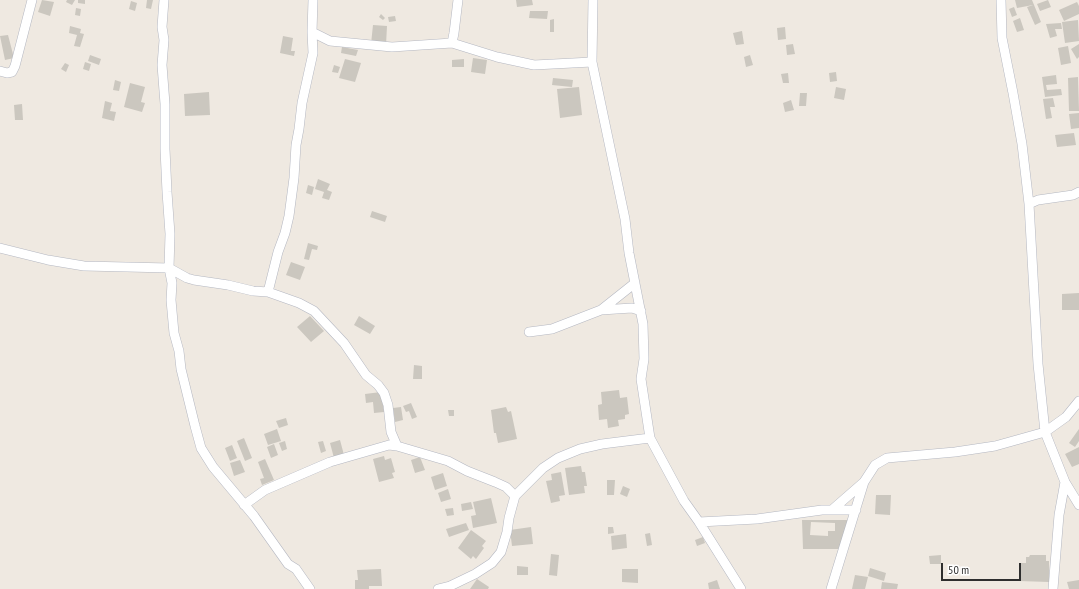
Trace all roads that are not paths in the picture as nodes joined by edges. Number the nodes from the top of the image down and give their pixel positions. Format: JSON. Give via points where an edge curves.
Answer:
{"nodes":[{"id":1,"x":32,"y":0,"type":"edge"},
{"id":2,"x":164,"y":0,"type":"edge"},
{"id":3,"x":314,"y":0,"type":"edge"},
{"id":4,"x":458,"y":0,"type":"edge"},
{"id":5,"x":593,"y":0,"type":"edge"},
{"id":6,"x":1001,"y":0,"type":"edge"},
{"id":7,"x":312,"y":32,"type":"junction"},
{"id":8,"x":452,"y":43,"type":"junction"},
{"id":9,"x":592,"y":62,"type":"junction"},
{"id":10,"x":0,"y":71,"type":"edge"},
{"id":11,"x":1079,"y":192,"type":"edge"},
{"id":12,"x":1028,"y":204,"type":"junction"},
{"id":13,"x":0,"y":248,"type":"edge"},
{"id":14,"x":168,"y":268,"type":"junction"},
{"id":15,"x":635,"y":283,"type":"junction"},
{"id":16,"x":268,"y":292,"type":"junction"},
{"id":17,"x":601,"y":310,"type":"junction"},
{"id":18,"x":641,"y":311,"type":"junction"},
{"id":19,"x":529,"y":332,"type":"dead end"},
{"id":20,"x":1079,"y":401,"type":"edge"},
{"id":21,"x":1045,"y":432,"type":"junction"},
{"id":22,"x":650,"y":438,"type":"junction"},
{"id":23,"x":398,"y":446,"type":"junction"},
{"id":24,"x":864,"y":482,"type":"junction"},
{"id":25,"x":1065,"y":482,"type":"junction"},
{"id":26,"x":515,"y":496,"type":"junction"},
{"id":27,"x":244,"y":505,"type":"junction"},
{"id":28,"x":1079,"y":505,"type":"edge"},
{"id":29,"x":833,"y":509,"type":"junction"},
{"id":30,"x":856,"y":510,"type":"junction"},
{"id":31,"x":699,"y":522,"type":"junction"},
{"id":32,"x":310,"y":589,"type":"edge"},
{"id":33,"x":438,"y":589,"type":"edge"},
{"id":34,"x":741,"y":589,"type":"edge"},
{"id":35,"x":831,"y":589,"type":"edge"},
{"id":36,"x":1053,"y":589,"type":"edge"}],
"edges":[{"from":1,"to":10,"type":"street","via":[[15,66],[12,72]]},
{"from":2,"to":14,"type":"street","via":[[162,65],[170,234]]},
{"from":3,"to":7,"type":"street"},
{"from":4,"to":8,"type":"street"},
{"from":5,"to":9,"type":"street"},
{"from":6,"to":12,"type":"street","via":[[1002,38],[1022,144]]},
{"from":7,"to":8,"type":"street","via":[[330,41],[392,47]]},
{"from":7,"to":16,"type":"street","via":[[313,53],[302,102],[288,216]]},
{"from":8,"to":9,"type":"street","via":[[534,65]]},
{"from":9,"to":15,"type":"street","via":[[625,219]]},
{"from":11,"to":12,"type":"street"},
{"from":12,"to":21,"type":"street"},
{"from":13,"to":14,"type":"street","via":[[84,266]]},
{"from":14,"to":16,"type":"street","via":[[194,280]]},
{"from":14,"to":27,"type":"street","via":[[172,283],[174,333],[202,448],[213,467]]},
{"from":15,"to":17,"type":"street"},
{"from":15,"to":18,"type":"street"},
{"from":16,"to":23,"type":"street","via":[[314,311],[344,343],[366,375],[384,393],[391,432]]},
{"from":17,"to":18,"type":"street","via":[[632,308]]},
{"from":17,"to":19,"type":"street","via":[[552,329]]},
{"from":18,"to":22,"type":"street","via":[[644,340],[641,379]]},
{"from":20,"to":21,"type":"street","via":[[1066,417]]},
{"from":21,"to":24,"type":"street","via":[[995,446],[887,458],[875,464]]},
{"from":21,"to":25,"type":"street"},
{"from":22,"to":26,"type":"street","via":[[602,444],[558,458],[543,468]]},
{"from":22,"to":31,"type":"street","via":[[684,501]]},
{"from":23,"to":26,"type":"street","via":[[448,462],[495,482],[506,487]]},
{"from":23,"to":27,"type":"street","via":[[389,445],[330,462],[265,490]]},
{"from":24,"to":29,"type":"street"},
{"from":24,"to":30,"type":"street"},
{"from":25,"to":28,"type":"street"},
{"from":25,"to":36,"type":"street","via":[[1059,515]]},
{"from":26,"to":33,"type":"street","via":[[501,552],[492,564],[450,586]]},
{"from":27,"to":32,"type":"street"},
{"from":29,"to":30,"type":"street"},
{"from":29,"to":31,"type":"street","via":[[757,519]]},
{"from":30,"to":35,"type":"street"},
{"from":31,"to":34,"type":"street"}]}
